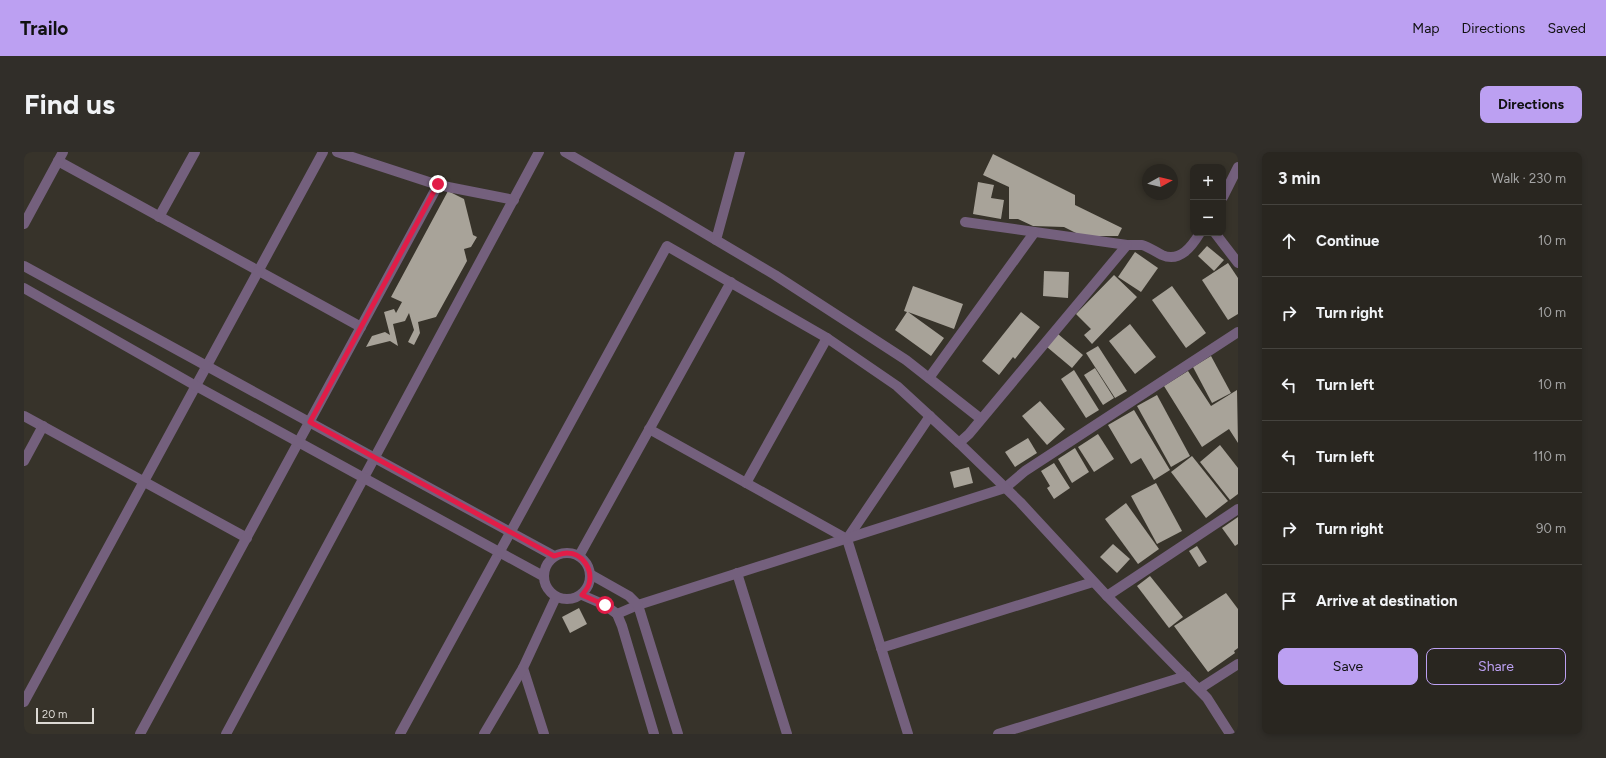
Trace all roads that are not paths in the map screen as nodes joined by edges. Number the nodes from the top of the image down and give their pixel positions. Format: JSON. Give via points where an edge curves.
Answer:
{"nodes":[{"id":1,"x":195,"y":152,"type":"edge"},
{"id":2,"x":323,"y":152,"type":"edge"},
{"id":3,"x":337,"y":152,"type":"edge"},
{"id":4,"x":539,"y":152,"type":"edge"},
{"id":5,"x":565,"y":152,"type":"edge"},
{"id":6,"x":740,"y":152,"type":"edge"},
{"id":7,"x":61,"y":157,"type":"edge"},
{"id":8,"x":1238,"y":167,"type":"edge"},
{"id":9,"x":438,"y":184,"type":"junction"},
{"id":10,"x":1226,"y":191,"type":"edge"},
{"id":11,"x":514,"y":200,"type":"junction"},
{"id":12,"x":159,"y":217,"type":"junction"},
{"id":13,"x":965,"y":222,"type":"dead end"},
{"id":14,"x":24,"y":224,"type":"edge"},
{"id":15,"x":1034,"y":233,"type":"junction"},
{"id":16,"x":1198,"y":236,"type":"edge"},
{"id":17,"x":1217,"y":236,"type":"edge"},
{"id":18,"x":716,"y":240,"type":"junction"},
{"id":19,"x":1127,"y":246,"type":"junction"},
{"id":20,"x":1238,"y":263,"type":"edge"},
{"id":21,"x":24,"y":266,"type":"edge"},
{"id":22,"x":258,"y":271,"type":"junction"},
{"id":23,"x":731,"y":282,"type":"junction"},
{"id":24,"x":24,"y":288,"type":"edge"},
{"id":25,"x":361,"y":327,"type":"junction"},
{"id":26,"x":1238,"y":332,"type":"edge"},
{"id":27,"x":827,"y":338,"type":"junction"},
{"id":28,"x":207,"y":366,"type":"junction"},
{"id":29,"x":929,"y":378,"type":"junction"},
{"id":30,"x":196,"y":386,"type":"junction"},
{"id":31,"x":24,"y":416,"type":"edge"},
{"id":32,"x":930,"y":416,"type":"junction"},
{"id":33,"x":981,"y":419,"type":"junction"},
{"id":34,"x":310,"y":422,"type":"junction"},
{"id":35,"x":43,"y":426,"type":"junction"},
{"id":36,"x":649,"y":429,"type":"junction"},
{"id":37,"x":298,"y":442,"type":"junction"},
{"id":38,"x":959,"y":443,"type":"junction"},
{"id":39,"x":374,"y":458,"type":"junction"},
{"id":40,"x":24,"y":461,"type":"edge"},
{"id":41,"x":364,"y":478,"type":"junction"},
{"id":42,"x":144,"y":481,"type":"junction"},
{"id":43,"x":746,"y":483,"type":"junction"},
{"id":44,"x":1005,"y":488,"type":"junction"},
{"id":45,"x":1238,"y":509,"type":"edge"},
{"id":46,"x":510,"y":532,"type":"junction"},
{"id":47,"x":247,"y":538,"type":"junction"},
{"id":48,"x":847,"y":539,"type":"junction"},
{"id":49,"x":500,"y":552,"type":"junction"},
{"id":50,"x":554,"y":556,"type":"junction"},
{"id":51,"x":579,"y":556,"type":"junction"},
{"id":52,"x":737,"y":573,"type":"junction"},
{"id":53,"x":590,"y":574,"type":"junction"},
{"id":54,"x":543,"y":576,"type":"junction"},
{"id":55,"x":1093,"y":582,"type":"junction"},
{"id":56,"x":582,"y":595,"type":"junction"},
{"id":57,"x":1107,"y":596,"type":"junction"},
{"id":58,"x":556,"y":598,"type":"junction"},
{"id":59,"x":638,"y":605,"type":"junction"},
{"id":60,"x":617,"y":614,"type":"junction"},
{"id":61,"x":881,"y":648,"type":"junction"},
{"id":62,"x":1238,"y":664,"type":"edge"},
{"id":63,"x":523,"y":668,"type":"junction"},
{"id":64,"x":1186,"y":676,"type":"junction"},
{"id":65,"x":1199,"y":689,"type":"junction"},
{"id":66,"x":24,"y":702,"type":"edge"},
{"id":67,"x":140,"y":734,"type":"edge"},
{"id":68,"x":226,"y":734,"type":"edge"},
{"id":69,"x":400,"y":734,"type":"edge"},
{"id":70,"x":484,"y":734,"type":"edge"},
{"id":71,"x":544,"y":734,"type":"edge"},
{"id":72,"x":654,"y":734,"type":"edge"},
{"id":73,"x":678,"y":734,"type":"edge"},
{"id":74,"x":786,"y":734,"type":"edge"},
{"id":75,"x":908,"y":734,"type":"edge"},
{"id":76,"x":998,"y":734,"type":"edge"},
{"id":77,"x":1230,"y":734,"type":"edge"}],
"edges":[{"from":1,"to":12,"type":"street"},
{"from":2,"to":22,"type":"street"},
{"from":3,"to":9,"type":"street"},
{"from":4,"to":11,"type":"street"},
{"from":5,"to":18,"type":"street"},
{"from":6,"to":18,"type":"street"},
{"from":7,"to":12,"type":"street"},
{"from":7,"to":14,"type":"street"},
{"from":8,"to":10,"type":"street"},
{"from":9,"to":11,"type":"street"},
{"from":9,"to":25,"type":"street"},
{"from":11,"to":39,"type":"street"},
{"from":12,"to":22,"type":"street"},
{"from":13,"to":15,"type":"street"},
{"from":15,"to":19,"type":"street"},
{"from":15,"to":29,"type":"street"},
{"from":16,"to":19,"type":"street","via":[[1191,247],[1171,258],[1143,246]]},
{"from":17,"to":20,"type":"street"},
{"from":18,"to":29,"type":"street","via":[[775,275],[906,360]]},
{"from":19,"to":33,"type":"street"},
{"from":21,"to":28,"type":"street"},
{"from":22,"to":25,"type":"street"},
{"from":22,"to":28,"type":"street"},
{"from":23,"to":27,"type":"street"},
{"from":23,"to":36,"type":"street"},
{"from":23,"to":46,"type":"street","via":[[667,246]]},
{"from":24,"to":30,"type":"street"},
{"from":25,"to":34,"type":"street"},
{"from":26,"to":44,"type":"street","via":[[1025,471]]},
{"from":27,"to":32,"type":"street","via":[[897,386]]},
{"from":27,"to":43,"type":"street"},
{"from":28,"to":30,"type":"street"},
{"from":28,"to":34,"type":"street"},
{"from":29,"to":33,"type":"street"},
{"from":30,"to":37,"type":"street"},
{"from":30,"to":42,"type":"street"},
{"from":31,"to":35,"type":"street"},
{"from":32,"to":38,"type":"street"},
{"from":32,"to":48,"type":"street"},
{"from":33,"to":38,"type":"street"},
{"from":34,"to":37,"type":"street"},
{"from":34,"to":39,"type":"street"},
{"from":35,"to":40,"type":"street"},
{"from":35,"to":42,"type":"street"},
{"from":36,"to":43,"type":"street"},
{"from":36,"to":51,"type":"street"},
{"from":37,"to":41,"type":"street"},
{"from":37,"to":47,"type":"street"},
{"from":38,"to":44,"type":"street"},
{"from":39,"to":41,"type":"street"},
{"from":39,"to":46,"type":"street"},
{"from":41,"to":49,"type":"street"},
{"from":41,"to":68,"type":"street"},
{"from":42,"to":47,"type":"street"},
{"from":42,"to":66,"type":"street"},
{"from":43,"to":48,"type":"street"},
{"from":44,"to":48,"type":"street"},
{"from":44,"to":55,"type":"street"},
{"from":45,"to":57,"type":"street"},
{"from":46,"to":49,"type":"street"},
{"from":46,"to":50,"type":"street"},
{"from":47,"to":67,"type":"street"},
{"from":48,"to":52,"type":"street"},
{"from":48,"to":61,"type":"street"},
{"from":49,"to":54,"type":"street"},
{"from":49,"to":69,"type":"street"},
{"from":50,"to":51,"type":"street","via":[[566,553]]},
{"from":50,"to":54,"type":"street","via":[[546,565]]},
{"from":51,"to":53,"type":"street"},
{"from":52,"to":59,"type":"street"},
{"from":52,"to":74,"type":"street"},
{"from":53,"to":56,"type":"street","via":[[588,586]]},
{"from":53,"to":59,"type":"street","via":[[629,596]]},
{"from":54,"to":58,"type":"street","via":[[546,589]]},
{"from":55,"to":57,"type":"street"},
{"from":55,"to":61,"type":"street"},
{"from":56,"to":58,"type":"street","via":[[569,600]]},
{"from":56,"to":60,"type":"street","via":[[605,605]]},
{"from":57,"to":64,"type":"street"},
{"from":58,"to":63,"type":"street"},
{"from":59,"to":60,"type":"street"},
{"from":59,"to":73,"type":"street"},
{"from":60,"to":72,"type":"street"},
{"from":61,"to":75,"type":"street"},
{"from":62,"to":65,"type":"street"},
{"from":63,"to":70,"type":"street"},
{"from":63,"to":71,"type":"street"},
{"from":64,"to":65,"type":"street"},
{"from":64,"to":76,"type":"street"},
{"from":65,"to":77,"type":"street"}]}
